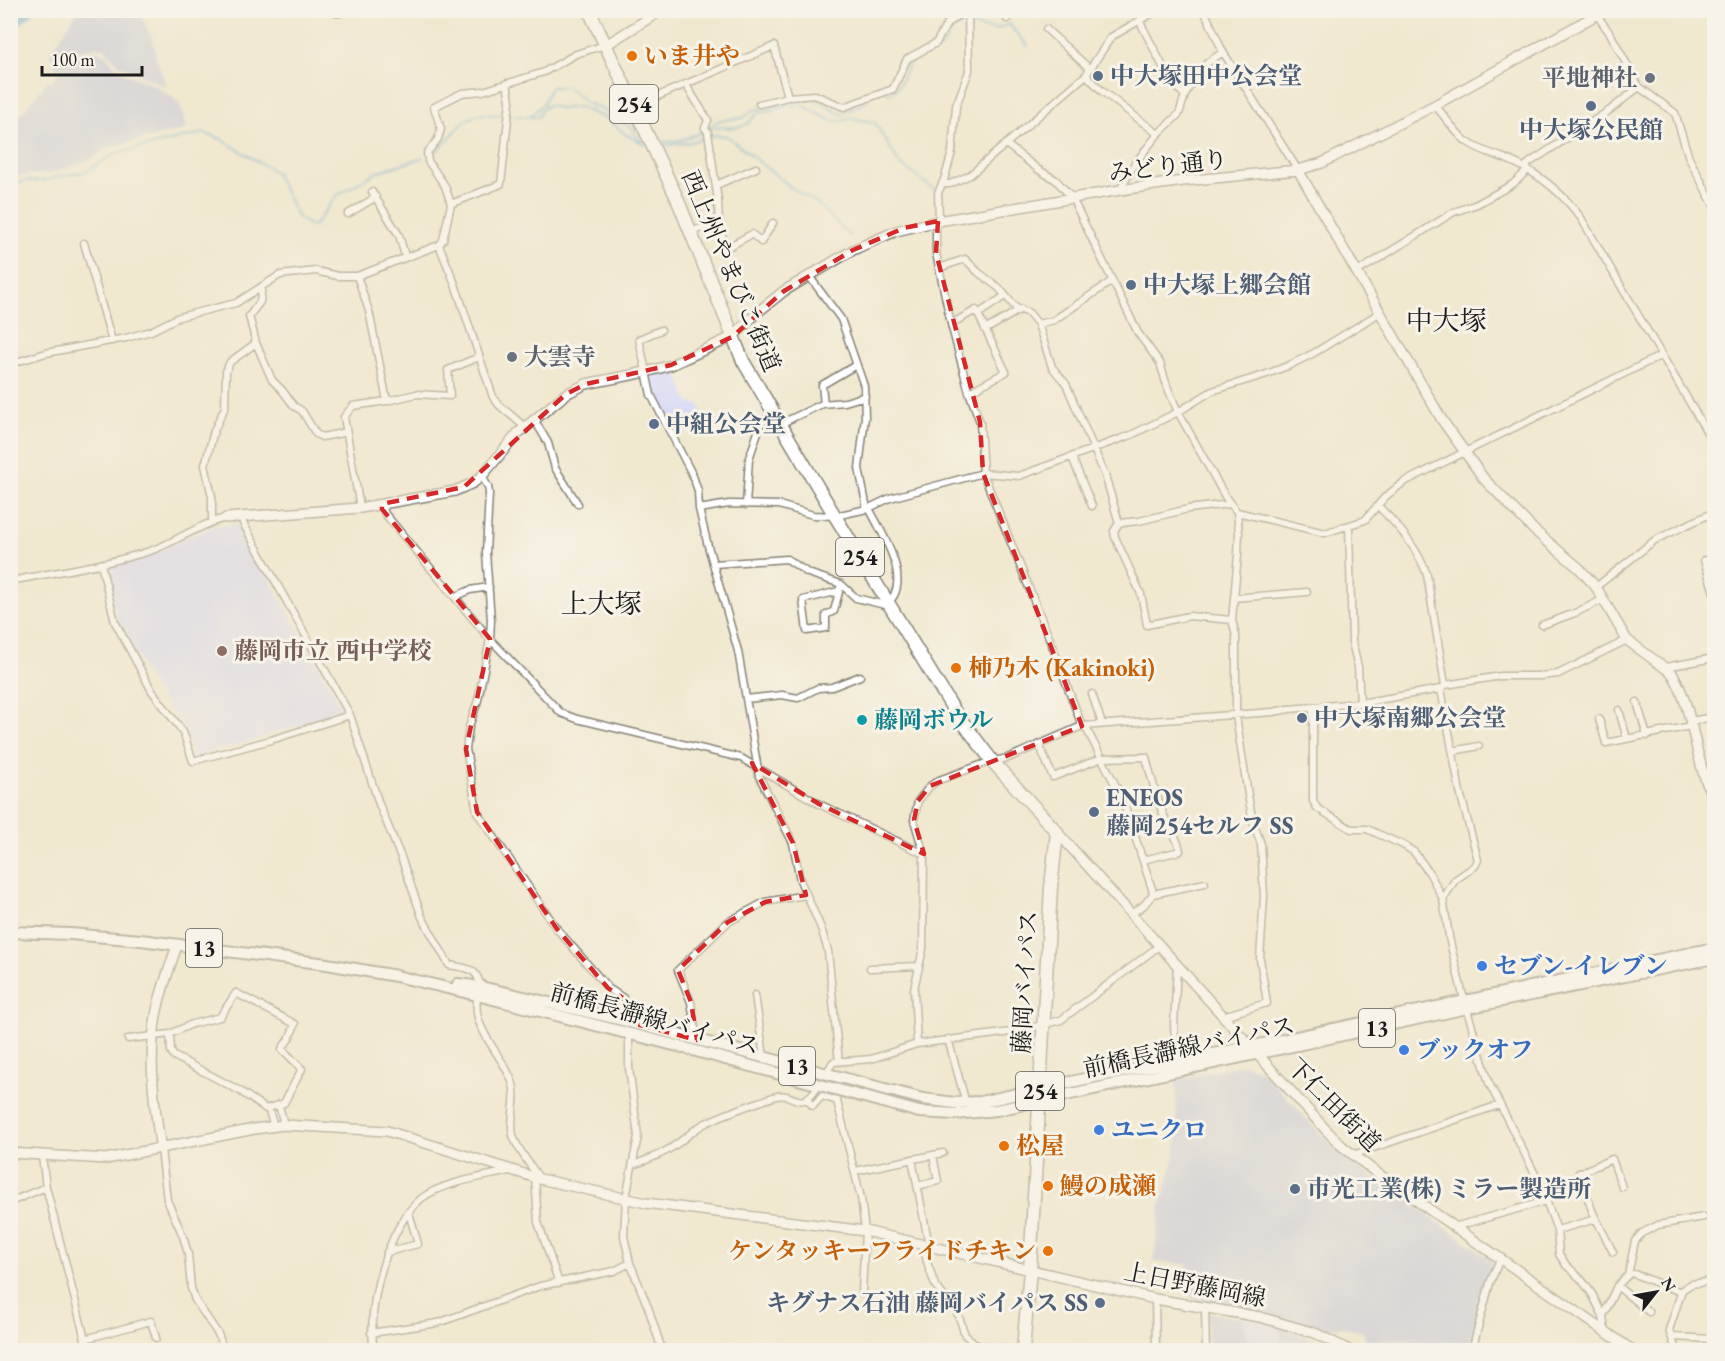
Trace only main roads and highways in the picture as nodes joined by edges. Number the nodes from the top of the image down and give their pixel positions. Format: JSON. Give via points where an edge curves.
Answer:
{"nodes":[{"id":1,"x":589,"y":10,"type":"edge"},
{"id":2,"x":1057,"y":832,"type":"joint"},
{"id":3,"x":10,"y":932,"type":"edge"},
{"id":4,"x":1714,"y":948,"type":"edge"},
{"id":5,"x":1714,"y":958,"type":"edge"},
{"id":6,"x":1466,"y":1004,"type":"junction"},
{"id":7,"x":629,"y":1028,"type":"junction"},
{"id":8,"x":1253,"y":1051,"type":"junction"},
{"id":9,"x":823,"y":1079,"type":"junction"},
{"id":10,"x":1040,"y":1094,"type":"junction"},
{"id":11,"x":1023,"y":1350,"type":"edge"}],
"edges":[{"from":1,"to":2,"type":"highway","name":"西上州やまびこ街道","number":"254","via":[[676,196],[743,361],[955,712],[993,762]]},
{"from":2,"to":10,"type":"highway","name":"藤岡バイパス","number":"254"},
{"from":3,"to":7,"type":"main road","name":"前橋長瀞線バイパス","number":"13","via":[[93,936],[333,965],[479,991]]},
{"from":4,"to":6,"type":"main road","name":"前橋長瀞線バイパス","number":"13"},
{"from":5,"to":6,"type":"main road","name":"前橋長瀞線バイパス","number":"13"},
{"from":6,"to":8,"type":"main road","name":"前橋長瀞線バイパス","number":"13"},
{"from":7,"to":9,"type":"main road","name":"前橋長瀞線バイパス","number":"13"},
{"from":7,"to":9,"type":"main road","name":"前橋長瀞線バイパス","number":"13","via":[[697,1040]]},
{"from":8,"to":10,"type":"main road","name":"前橋長瀞線バイパス","number":"13"},
{"from":8,"to":10,"type":"main road","name":"前橋長瀞線バイパス","number":"13","via":[[1177,1060]]},
{"from":9,"to":10,"type":"main road","name":"前橋長瀞線バイパス","number":"13","via":[[932,1101],[966,1103]]},
{"from":9,"to":10,"type":"main road","name":"前橋長瀞線バイパス","number":"13","via":[[930,1113],[982,1113]]},
{"from":10,"to":11,"type":"highway","name":"藤岡バイパス","number":"254"}]}
